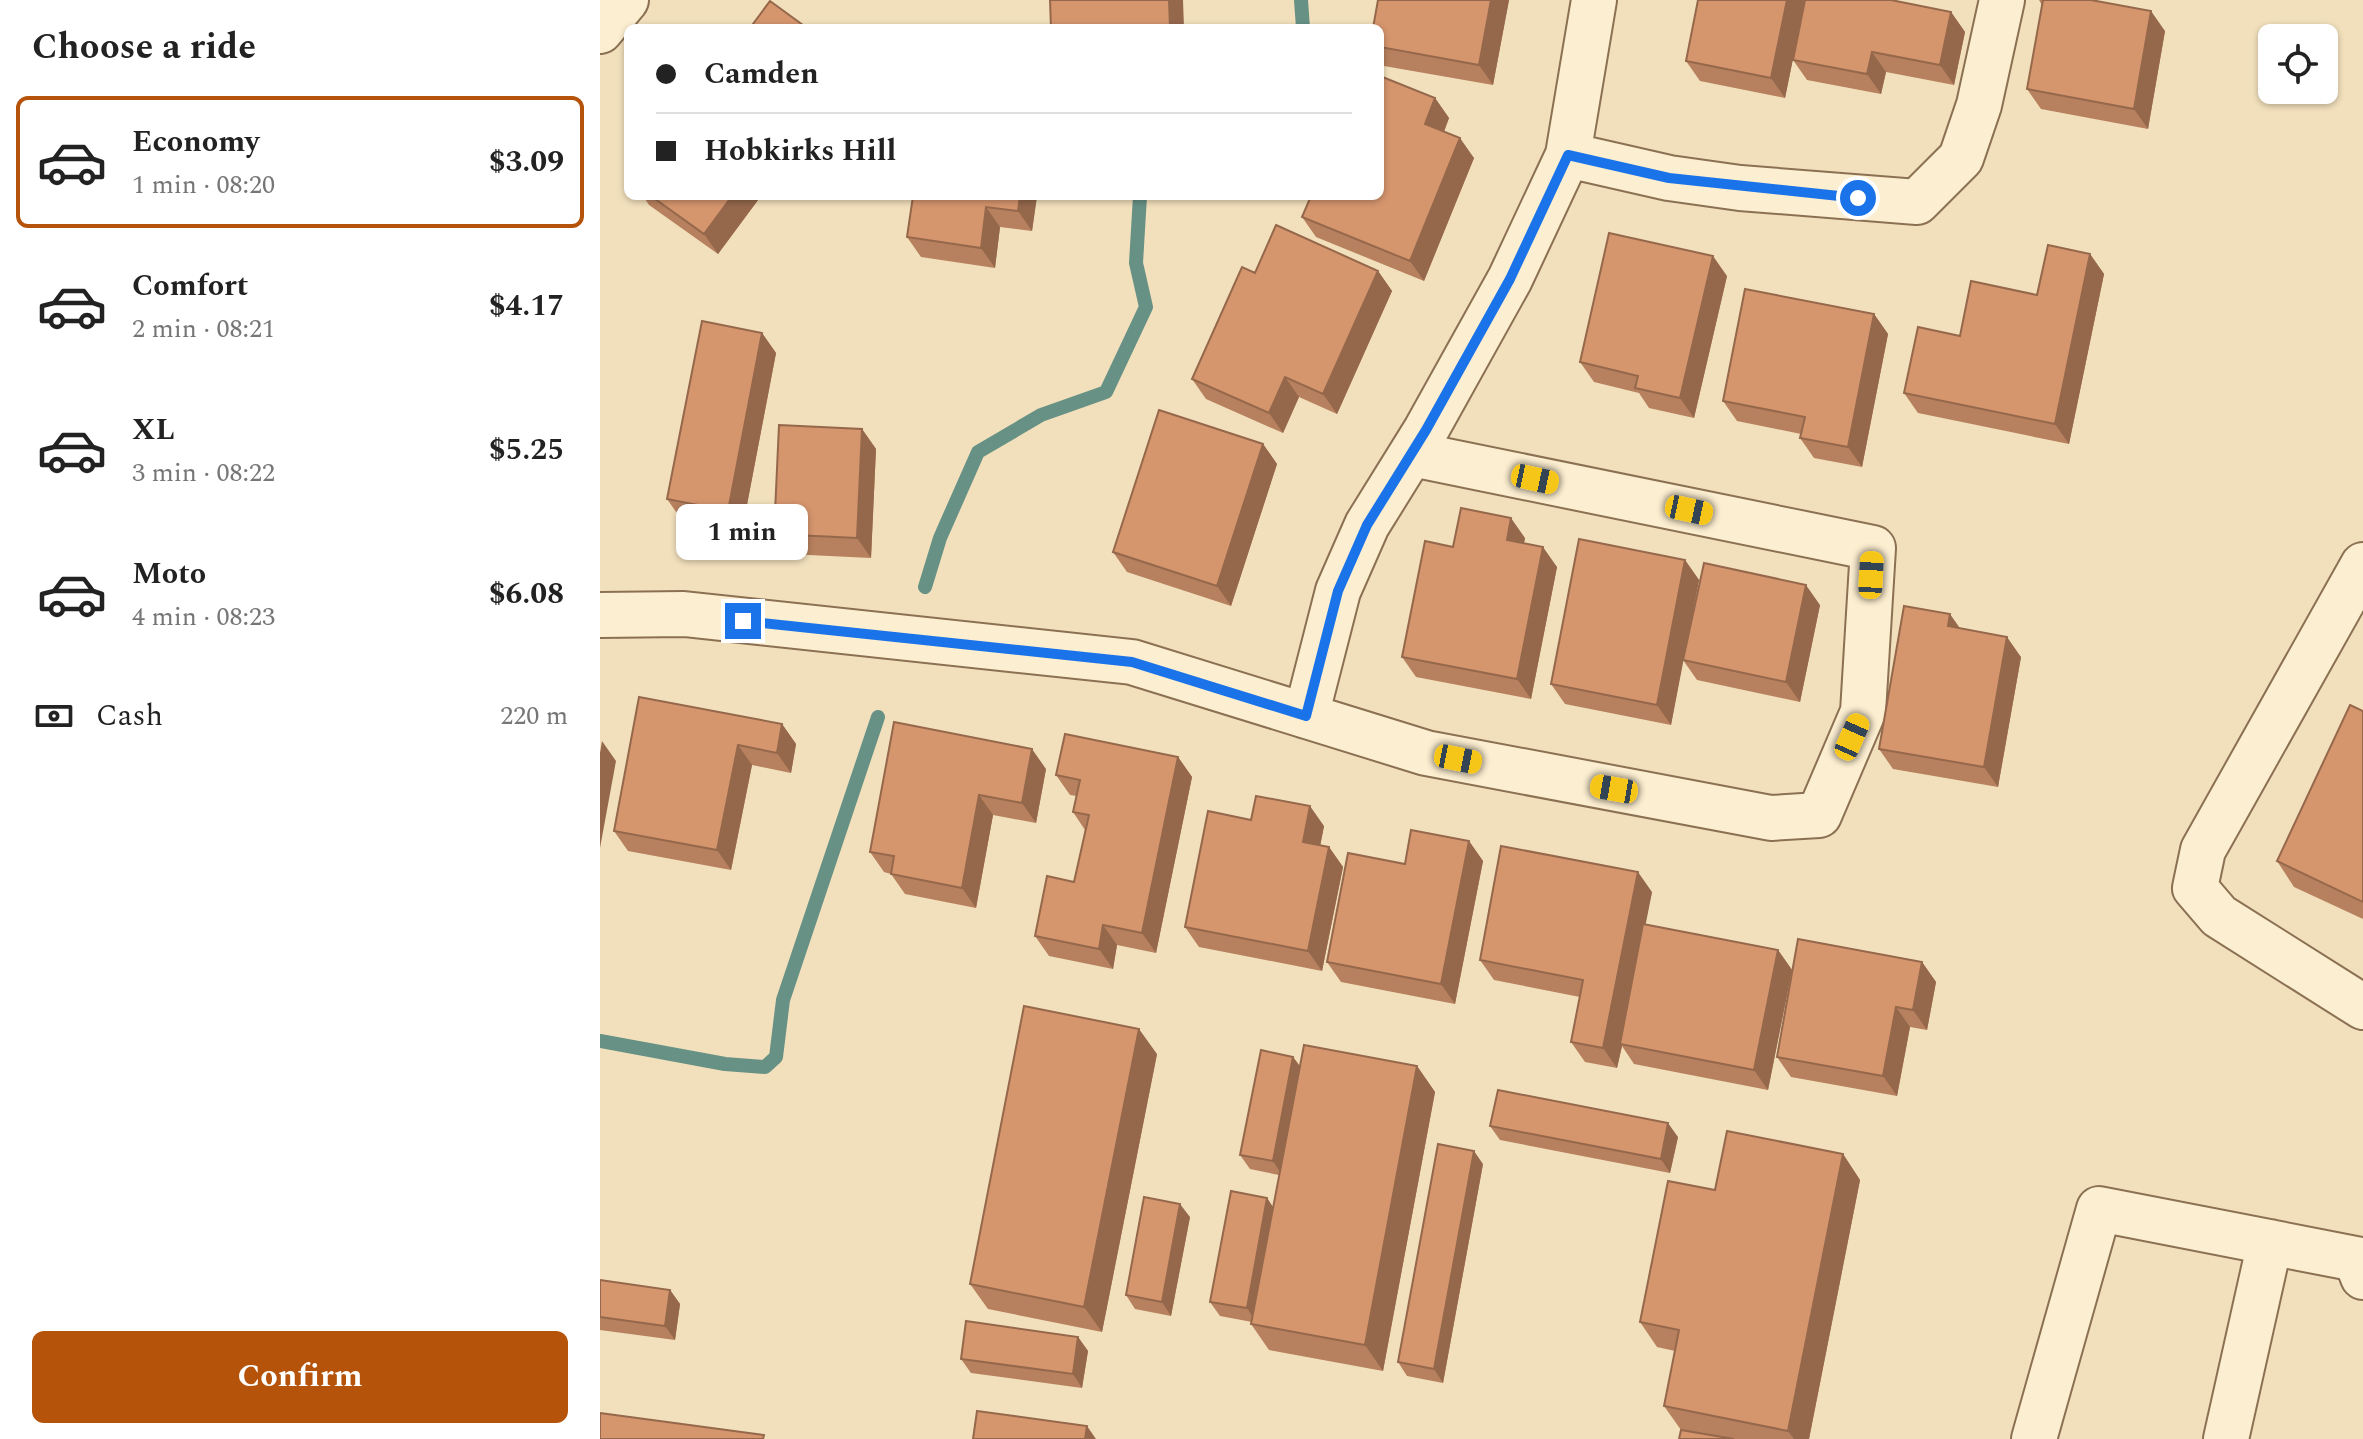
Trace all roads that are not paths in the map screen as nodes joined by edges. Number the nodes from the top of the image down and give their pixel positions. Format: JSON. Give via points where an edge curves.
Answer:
{"nodes":[{"id":1,"x":626,"y":0,"type":"edge"},
{"id":2,"x":1594,"y":0,"type":"edge"},
{"id":3,"x":2002,"y":0,"type":"edge"},
{"id":4,"x":600,"y":31,"type":"edge"},
{"id":5,"x":1568,"y":155,"type":"junction"},
{"id":6,"x":1412,"y":454,"type":"junction"},
{"id":7,"x":2363,"y":565,"type":"edge"},
{"id":8,"x":600,"y":615,"type":"edge"},
{"id":9,"x":1306,"y":716,"type":"junction"},
{"id":10,"x":2363,"y":1007,"type":"edge"},
{"id":11,"x":2270,"y":1242,"type":"junction"},
{"id":12,"x":2363,"y":1277,"type":"edge"},
{"id":13,"x":2034,"y":1439,"type":"edge"},
{"id":14,"x":2226,"y":1439,"type":"edge"}],
"edges":[{"from":1,"to":4,"type":"street"},
{"from":2,"to":5,"type":"street"},
{"from":3,"to":5,"type":"street","via":[[1979,105],[1961,158],[1917,202],[1740,188]]},
{"from":5,"to":6,"type":"street","via":[[1510,279]]},
{"from":6,"to":9,"type":"street","via":[[1367,525],[1338,591]]},
{"from":6,"to":9,"type":"street","via":[[1873,548],[1863,712],[1819,815],[1771,818],[1426,753]]},
{"from":7,"to":10,"type":"street","via":[[2203,850],[2195,888],[2219,916]]},
{"from":8,"to":9,"type":"street","via":[[684,614],[1132,662]]},
{"from":11,"to":12,"type":"street","via":[[2356,1259]]},
{"from":11,"to":13,"type":"street","via":[[2099,1209]]},
{"from":11,"to":14,"type":"street"}]}
